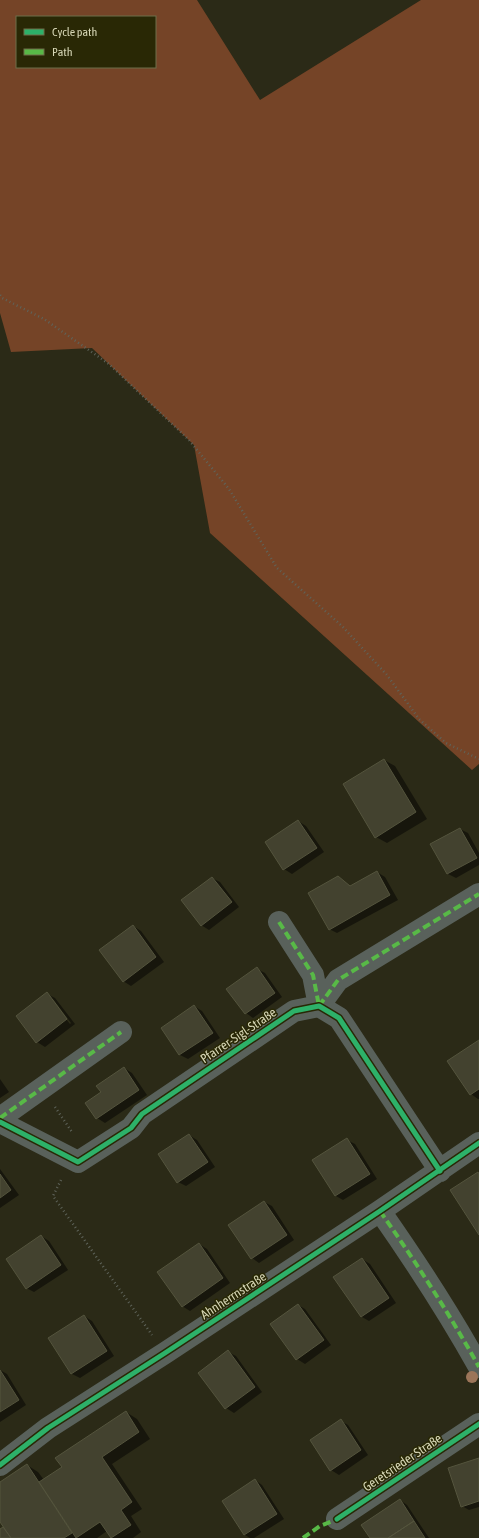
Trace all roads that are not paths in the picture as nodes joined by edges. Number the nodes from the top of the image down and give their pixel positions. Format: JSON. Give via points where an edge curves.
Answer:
{"nodes":[{"id":1,"x":479,"y":894,"type":"edge"},
{"id":2,"x":279,"y":922,"type":"dead end"},
{"id":3,"x":319,"y":1006,"type":"junction"},
{"id":4,"x":121,"y":1032,"type":"dead end"},
{"id":5,"x":0,"y":1118,"type":"edge"},
{"id":6,"x":0,"y":1122,"type":"edge"},
{"id":7,"x":479,"y":1143,"type":"edge"},
{"id":8,"x":440,"y":1171,"type":"junction"},
{"id":9,"x":380,"y":1211,"type":"junction"},
{"id":10,"x":479,"y":1367,"type":"edge"},
{"id":11,"x":479,"y":1424,"type":"edge"},
{"id":12,"x":0,"y":1465,"type":"edge"},
{"id":13,"x":337,"y":1519,"type":"dead end"}],
"edges":[{"from":1,"to":3,"type":"street","via":[[338,980]]},
{"from":2,"to":3,"type":"street","via":[[313,975]]},
{"from":3,"to":6,"type":"street","name":"Pfarrer-Sigl-Straße","via":[[294,1011],[142,1114],[131,1128],[80,1157]]},
{"from":3,"to":8,"type":"street","via":[[339,1018]]},
{"from":4,"to":5,"type":"street"},
{"from":7,"to":8,"type":"street","name":"Ahnherrnstraße"},
{"from":8,"to":9,"type":"street","name":"Ahnherrnstraße"},
{"from":9,"to":10,"type":"street","via":[[457,1328]]},
{"from":9,"to":12,"type":"street","name":"Ahnherrnstraße","via":[[48,1428]]},
{"from":11,"to":13,"type":"street","name":"Geretsrieder Straße"}]}
